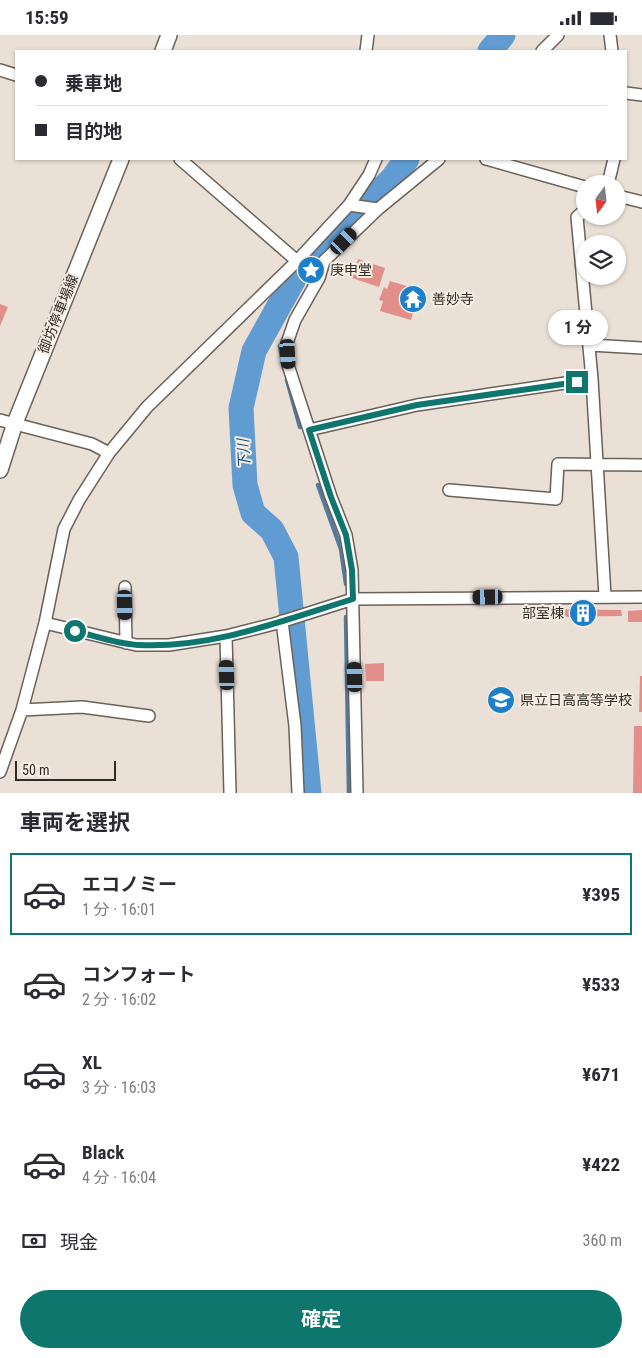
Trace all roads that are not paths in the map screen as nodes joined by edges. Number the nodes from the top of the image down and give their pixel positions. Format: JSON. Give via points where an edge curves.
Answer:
{"nodes":[{"id":1,"x":169,"y":35,"type":"edge"},
{"id":2,"x":368,"y":35,"type":"edge"},
{"id":3,"x":558,"y":35,"type":"edge"},
{"id":4,"x":610,"y":35,"type":"edge"},
{"id":5,"x":163,"y":50,"type":"edge"},
{"id":6,"x":366,"y":50,"type":"edge"},
{"id":7,"x":543,"y":50,"type":"edge"},
{"id":8,"x":612,"y":50,"type":"edge"},
{"id":9,"x":0,"y":70,"type":"edge"},
{"id":10,"x":15,"y":75,"type":"edge"},
{"id":11,"x":627,"y":93,"type":"edge"},
{"id":12,"x":642,"y":95,"type":"edge"},
{"id":13,"x":121,"y":160,"type":"edge"},
{"id":14,"x":181,"y":160,"type":"edge"},
{"id":15,"x":376,"y":160,"type":"edge"},
{"id":16,"x":438,"y":160,"type":"edge"},
{"id":17,"x":490,"y":160,"type":"edge"},
{"id":18,"x":614,"y":160,"type":"edge"},
{"id":19,"x":610,"y":175,"type":"edge"},
{"id":20,"x":576,"y":184,"type":"edge"},
{"id":21,"x":626,"y":198,"type":"edge"},
{"id":22,"x":642,"y":202,"type":"edge"},
{"id":23,"x":353,"y":205,"type":"junction"},
{"id":24,"x":374,"y":209,"type":"junction"},
{"id":25,"x":578,"y":225,"type":"edge"},
{"id":26,"x":297,"y":261,"type":"junction"},
{"id":27,"x":590,"y":345,"type":"junction"},
{"id":28,"x":642,"y":348,"type":"edge"},
{"id":29,"x":592,"y":379,"type":"junction"},
{"id":30,"x":7,"y":422,"type":"edge"},
{"id":31,"x":309,"y":430,"type":"junction"},
{"id":32,"x":109,"y":453,"type":"junction"},
{"id":33,"x":642,"y":465,"type":"edge"},
{"id":34,"x":597,"y":466,"type":"junction"},
{"id":35,"x":0,"y":470,"type":"edge"},
{"id":36,"x":449,"y":490,"type":"dead end"},
{"id":37,"x":125,"y":587,"type":"dead end"},
{"id":38,"x":605,"y":596,"type":"junction"},
{"id":39,"x":642,"y":597,"type":"edge"},
{"id":40,"x":353,"y":599,"type":"junction"},
{"id":41,"x":282,"y":621,"type":"junction"},
{"id":42,"x":44,"y":623,"type":"junction"},
{"id":43,"x":226,"y":635,"type":"junction"},
{"id":44,"x":126,"y":643,"type":"junction"},
{"id":45,"x":22,"y":710,"type":"junction"},
{"id":46,"x":149,"y":716,"type":"dead end"},
{"id":47,"x":0,"y":772,"type":"edge"},
{"id":48,"x":230,"y":793,"type":"edge"},
{"id":49,"x":298,"y":793,"type":"edge"},
{"id":50,"x":357,"y":793,"type":"edge"}],
"edges":[{"from":1,"to":5,"type":"main road"},
{"from":2,"to":6,"type":"street"},
{"from":3,"to":7,"type":"street"},
{"from":4,"to":8,"type":"street"},
{"from":9,"to":10,"type":"street"},
{"from":11,"to":12,"type":"street"},
{"from":13,"to":30,"type":"main road","name":"御坊停車場線"},
{"from":14,"to":26,"type":"street"},
{"from":15,"to":23,"type":"street"},
{"from":16,"to":24,"type":"street"},
{"from":17,"to":20,"type":"street"},
{"from":18,"to":19,"type":"street"},
{"from":21,"to":22,"type":"street"},
{"from":23,"to":24,"type":"street"},
{"from":23,"to":26,"type":"street"},
{"from":24,"to":31,"type":"street","via":[[324,261],[287,343],[288,365]]},
{"from":25,"to":27,"type":"street"},
{"from":26,"to":32,"type":"street","via":[[147,407]]},
{"from":27,"to":28,"type":"street"},
{"from":27,"to":29,"type":"street"},
{"from":29,"to":31,"type":"street","via":[[417,405]]},
{"from":29,"to":34,"type":"street"},
{"from":30,"to":32,"type":"street","via":[[92,444]]},
{"from":30,"to":35,"type":"main road","name":"御坊停車場線"},
{"from":31,"to":40,"type":"street","via":[[346,535]]},
{"from":32,"to":42,"type":"street","via":[[78,500],[64,529]]},
{"from":33,"to":34,"type":"street"},
{"from":34,"to":36,"type":"street","via":[[558,463],[556,499]]},
{"from":34,"to":38,"type":"street"},
{"from":37,"to":44,"type":"street"},
{"from":38,"to":39,"type":"street"},
{"from":38,"to":40,"type":"street"},
{"from":40,"to":41,"type":"street"},
{"from":40,"to":50,"type":"street"},
{"from":41,"to":43,"type":"street"},
{"from":41,"to":49,"type":"street","via":[[295,726]]},
{"from":42,"to":44,"type":"street"},
{"from":42,"to":45,"type":"street"},
{"from":43,"to":44,"type":"street","via":[[169,645]]},
{"from":43,"to":48,"type":"street"},
{"from":45,"to":46,"type":"street","via":[[82,707]]},
{"from":45,"to":47,"type":"street"}]}
